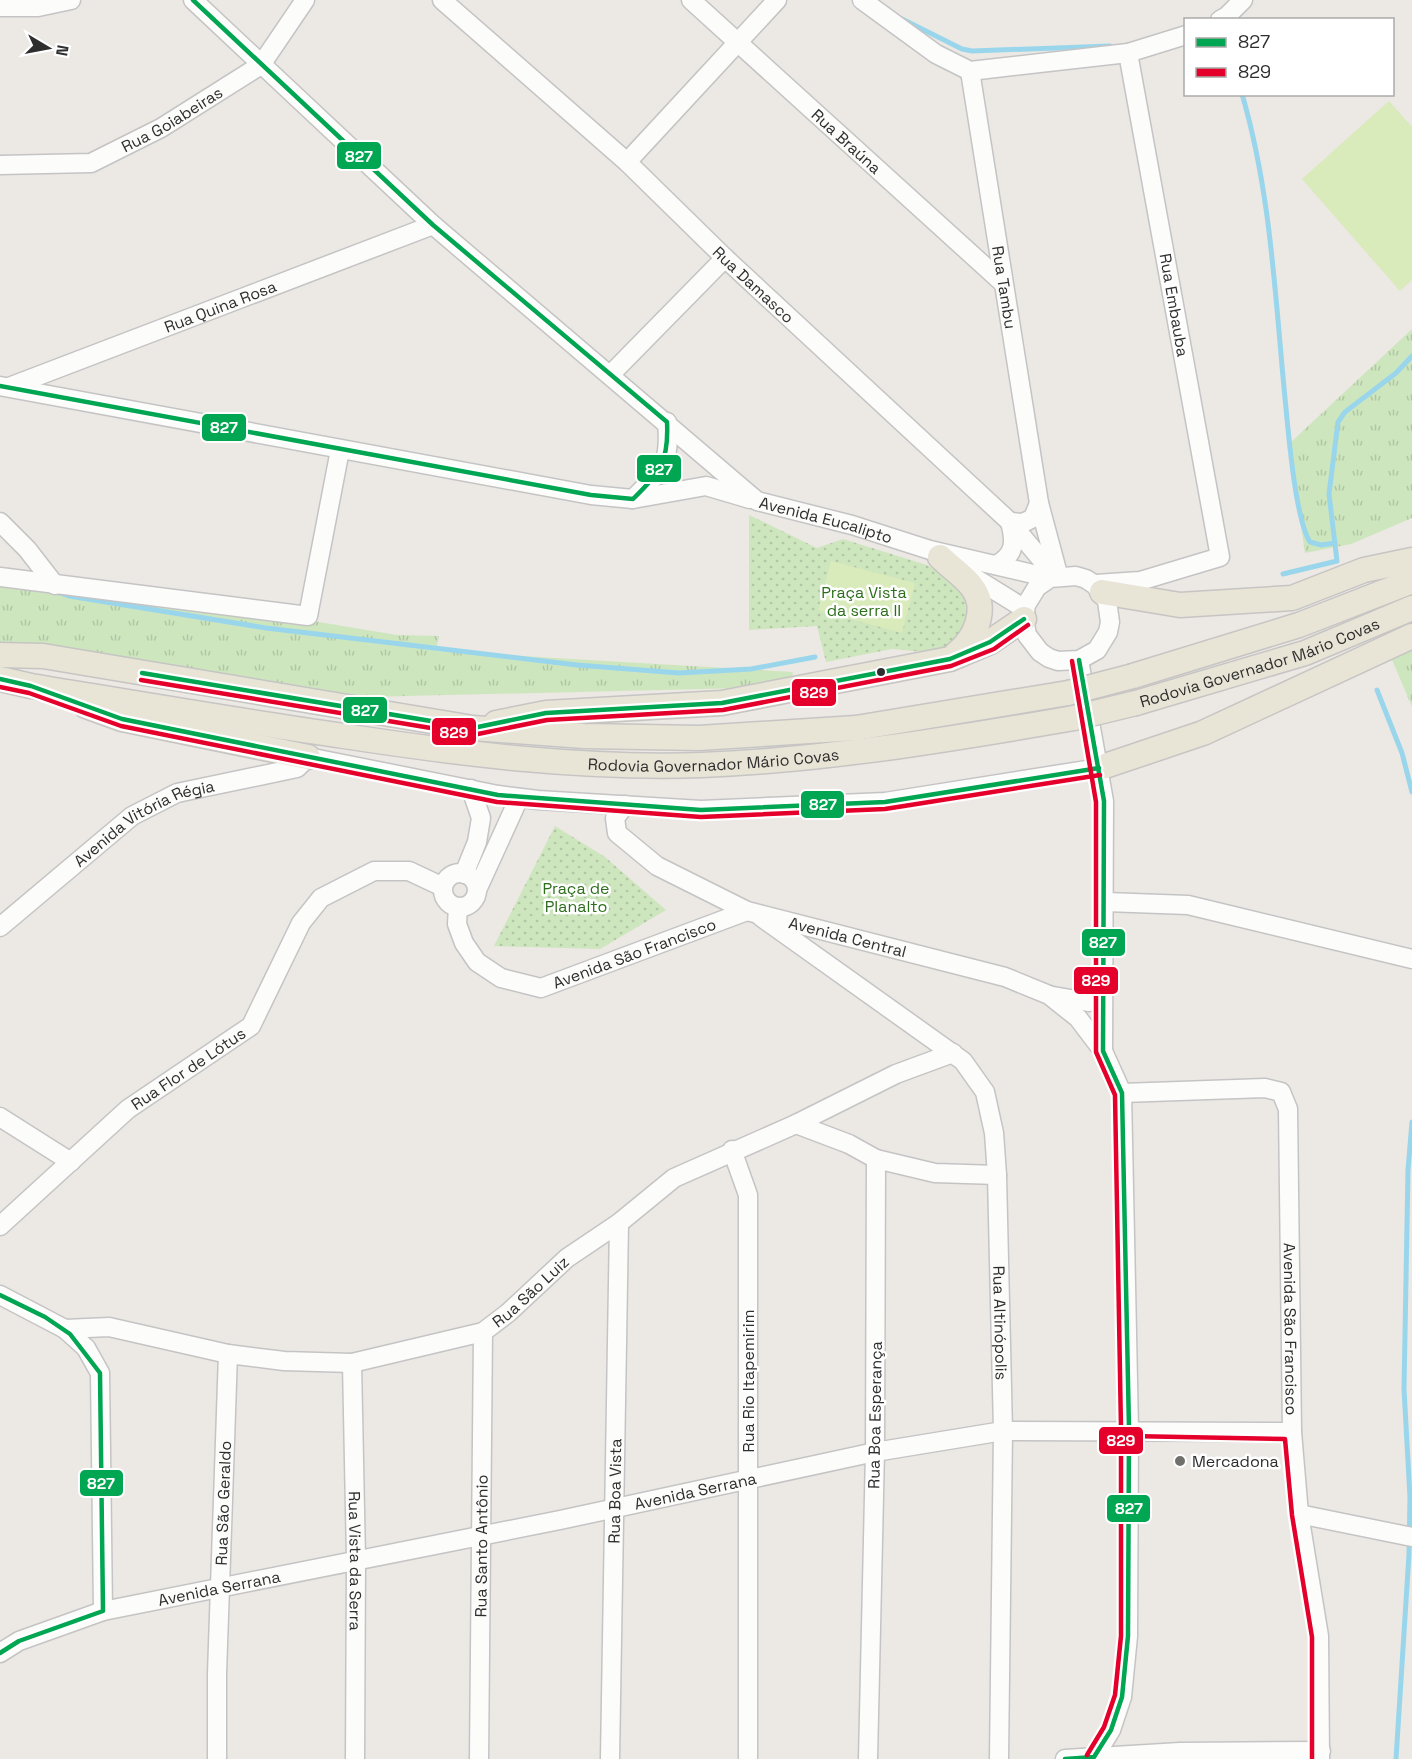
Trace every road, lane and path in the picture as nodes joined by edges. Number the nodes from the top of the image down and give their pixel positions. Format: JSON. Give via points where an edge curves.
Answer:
{"nodes":[{"id":1,"x":71,"y":0,"type":"edge"},
{"id":2,"x":193,"y":0,"type":"edge"},
{"id":3,"x":305,"y":0,"type":"edge"},
{"id":4,"x":442,"y":0,"type":"edge"},
{"id":5,"x":691,"y":0,"type":"edge"},
{"id":6,"x":777,"y":0,"type":"edge"},
{"id":7,"x":862,"y":0,"type":"edge"},
{"id":8,"x":1243,"y":0,"type":"edge"},
{"id":9,"x":0,"y":7,"type":"edge"},
{"id":10,"x":1224,"y":18,"type":"edge"},
{"id":11,"x":1184,"y":36,"type":"edge"},
{"id":12,"x":737,"y":43,"type":"junction"},
{"id":13,"x":1128,"y":53,"type":"junction"},
{"id":14,"x":261,"y":65,"type":"junction"},
{"id":15,"x":970,"y":70,"type":"junction"},
{"id":16,"x":627,"y":162,"type":"junction"},
{"id":17,"x":0,"y":165,"type":"edge"},
{"id":18,"x":433,"y":225,"type":"junction"},
{"id":19,"x":995,"y":234,"type":"junction"},
{"id":20,"x":969,"y":249,"type":"junction"},
{"id":21,"x":725,"y":258,"type":"junction"},
{"id":22,"x":1003,"y":283,"type":"junction"},
{"id":23,"x":611,"y":374,"type":"junction"},
{"id":24,"x":4,"y":387,"type":"edge"},
{"id":25,"x":667,"y":422,"type":"junction"},
{"id":26,"x":340,"y":450,"type":"junction"},
{"id":27,"x":633,"y":499,"type":"junction"},
{"id":28,"x":757,"y":501,"type":"junction"},
{"id":29,"x":1040,"y":503,"type":"junction"},
{"id":30,"x":0,"y":522,"type":"edge"},
{"id":31,"x":1010,"y":522,"type":"junction"},
{"id":32,"x":935,"y":554,"type":"junction"},
{"id":33,"x":1412,"y":560,"type":"edge"},
{"id":34,"x":996,"y":565,"type":"junction"},
{"id":35,"x":0,"y":577,"type":"edge"},
{"id":36,"x":1055,"y":577,"type":"junction"},
{"id":37,"x":1412,"y":581,"type":"edge"},
{"id":38,"x":55,"y":585,"type":"junction"},
{"id":39,"x":1098,"y":588,"type":"junction"},
{"id":40,"x":1412,"y":608,"type":"edge"},
{"id":41,"x":1024,"y":614,"type":"junction"},
{"id":42,"x":1412,"y":636,"type":"edge"},
{"id":43,"x":0,"y":655,"type":"edge"},
{"id":44,"x":950,"y":659,"type":"junction"},
{"id":45,"x":1079,"y":660,"type":"junction"},
{"id":46,"x":0,"y":679,"type":"edge"},
{"id":47,"x":31,"y":686,"type":"junction"},
{"id":48,"x":473,"y":728,"type":"junction"},
{"id":49,"x":308,"y":757,"type":"junction"},
{"id":50,"x":1100,"y":768,"type":"junction"},
{"id":51,"x":471,"y":789,"type":"junction"},
{"id":52,"x":519,"y":798,"type":"junction"},
{"id":53,"x":625,"y":805,"type":"junction"},
{"id":54,"x":464,"y":874,"type":"junction"},
{"id":55,"x":443,"y":887,"type":"junction"},
{"id":56,"x":477,"y":890,"type":"junction"},
{"id":57,"x":1106,"y":902,"type":"junction"},
{"id":58,"x":458,"y":907,"type":"junction"},
{"id":59,"x":754,"y":914,"type":"junction"},
{"id":60,"x":0,"y":927,"type":"edge"},
{"id":61,"x":844,"y":937,"type":"junction"},
{"id":62,"x":1411,"y":959,"type":"edge"},
{"id":63,"x":827,"y":963,"type":"junction"},
{"id":64,"x":1048,"y":995,"type":"junction"},
{"id":65,"x":1101,"y":998,"type":"junction"},
{"id":66,"x":1102,"y":1051,"type":"junction"},
{"id":67,"x":953,"y":1053,"type":"junction"},
{"id":68,"x":1122,"y":1093,"type":"junction"},
{"id":69,"x":0,"y":1117,"type":"edge"},
{"id":70,"x":796,"y":1124,"type":"junction"},
{"id":71,"x":732,"y":1150,"type":"junction"},
{"id":72,"x":876,"y":1159,"type":"junction"},
{"id":73,"x":71,"y":1162,"type":"junction"},
{"id":74,"x":997,"y":1175,"type":"junction"},
{"id":75,"x":619,"y":1223,"type":"junction"},
{"id":76,"x":0,"y":1226,"type":"edge"},
{"id":77,"x":0,"y":1295,"type":"edge"},
{"id":78,"x":65,"y":1329,"type":"junction"},
{"id":79,"x":483,"y":1332,"type":"junction"},
{"id":80,"x":228,"y":1354,"type":"junction"},
{"id":81,"x":352,"y":1363,"type":"junction"},
{"id":82,"x":1129,"y":1429,"type":"junction"},
{"id":83,"x":1003,"y":1431,"type":"junction"},
{"id":84,"x":1292,"y":1432,"type":"junction"},
{"id":85,"x":875,"y":1452,"type":"junction"},
{"id":86,"x":748,"y":1478,"type":"junction"},
{"id":87,"x":613,"y":1508,"type":"junction"},
{"id":88,"x":1299,"y":1514,"type":"junction"},
{"id":89,"x":479,"y":1536,"type":"junction"},
{"id":90,"x":1412,"y":1537,"type":"edge"},
{"id":91,"x":356,"y":1559,"type":"junction"},
{"id":92,"x":220,"y":1587,"type":"junction"},
{"id":93,"x":103,"y":1611,"type":"junction"},
{"id":94,"x":0,"y":1653,"type":"edge"},
{"id":95,"x":1320,"y":1755,"type":"edge"},
{"id":96,"x":1180,"y":1756,"type":"edge"},
{"id":97,"x":1094,"y":1758,"type":"edge"},
{"id":98,"x":217,"y":1759,"type":"edge"},
{"id":99,"x":355,"y":1759,"type":"edge"},
{"id":100,"x":479,"y":1759,"type":"edge"},
{"id":101,"x":610,"y":1759,"type":"edge"},
{"id":102,"x":748,"y":1759,"type":"edge"},
{"id":103,"x":868,"y":1759,"type":"edge"},
{"id":104,"x":999,"y":1759,"type":"edge"},
{"id":105,"x":1065,"y":1759,"type":"edge"}],
"edges":[{"from":1,"to":9,"type":"street","via":[[38,7]]},
{"from":2,"to":14,"type":"street","name":"Avenida Eucalipto"},
{"from":3,"to":14,"type":"street","name":"Rua Goiabeiras"},
{"from":4,"to":16,"type":"street","name":"Rua Damasco"},
{"from":5,"to":12,"type":"street","name":"Rua Braúna"},
{"from":6,"to":12,"type":"street"},
{"from":7,"to":15,"type":"street","via":[[936,54]]},
{"from":8,"to":10,"type":"street"},
{"from":11,"to":13,"type":"street"},
{"from":12,"to":16,"type":"street"},
{"from":12,"to":20,"type":"street","name":"Rua Braúna"},
{"from":13,"to":15,"type":"street"},
{"from":13,"to":39,"type":"street","name":"Rua Embauba","via":[[1220,557],[1140,581]]},
{"from":14,"to":17,"type":"street","name":"Rua Goiabeiras","via":[[161,128],[91,163]]},
{"from":14,"to":18,"type":"street","name":"Avenida Eucalipto"},
{"from":15,"to":19,"type":"street","name":"Rua Tambu"},
{"from":16,"to":21,"type":"street","name":"Rua Damasco"},
{"from":18,"to":23,"type":"street","name":"Avenida Eucalipto"},
{"from":18,"to":24,"type":"street","name":"Rua Quina Rosa"},
{"from":19,"to":20,"type":"street"},
{"from":19,"to":22,"type":"street","name":"Rua Tambu"},
{"from":20,"to":22,"type":"street","name":"Rua Braúna"},
{"from":21,"to":23,"type":"street"},
{"from":21,"to":31,"type":"street","name":"Rua Damasco"},
{"from":22,"to":29,"type":"street","name":"Rua Tambu"},
{"from":23,"to":25,"type":"street","name":"Avenida Eucalipto"},
{"from":24,"to":26,"type":"street"},
{"from":25,"to":27,"type":"street","via":[[669,451],[659,472]]},
{"from":25,"to":28,"type":"street","name":"Avenida Eucalipto"},
{"from":26,"to":27,"type":"street"},
{"from":26,"to":38,"type":"street","via":[[308,616]]},
{"from":27,"to":28,"type":"street","via":[[705,486]]},
{"from":28,"to":32,"type":"street","name":"Avenida Eucalipto","via":[[852,525]]},
{"from":29,"to":31,"type":"street","via":[[1033,518],[1023,523]]},
{"from":29,"to":36,"type":"street","name":"Rua Tambu"},
{"from":30,"to":38,"type":"street"},
{"from":31,"to":34,"type":"street","via":[[1012,551]]},
{"from":31,"to":36,"type":"street","name":"Rua Damasco"},
{"from":32,"to":34,"type":"street","name":"Avenida Eucalipto"},
{"from":32,"to":41,"type":"street","name":"Avenida Eucalipto"},
{"from":32,"to":44,"type":"main road","via":[[973,588],[980,606],[969,644]]},
{"from":33,"to":39,"type":"main road","via":[[1364,570],[1292,598],[1180,605]]},
{"from":34,"to":36,"type":"street","name":"Avenida Eucalipto"},
{"from":35,"to":38,"type":"street"},
{"from":36,"to":39,"type":"street","via":[[1076,576]]},
{"from":36,"to":41,"type":"street","via":[[1030,595]]},
{"from":37,"to":48,"type":"main road","name":"Rodovia Governador Mário Covas","bridge":true,"via":[[1299,624],[1133,676],[1068,693],[856,728],[699,738],[528,734]]},
{"from":39,"to":45,"type":"street","via":[[1110,611],[1108,632],[1097,650]]},
{"from":40,"to":47,"type":"main road","name":"Rodovia Governador Mário Covas","bridge":true,"via":[[1305,653],[1074,718],[840,753],[702,765],[584,763],[466,754]]},
{"from":41,"to":44,"type":"main road","via":[[990,642]]},
{"from":41,"to":45,"type":"street","via":[[1027,635],[1040,652],[1058,661]]},
{"from":42,"to":50,"type":"main road","via":[[1203,733]]},
{"from":43,"to":48,"type":"main road","name":"Rodovia Governador Mário Covas","via":[[43,656]]},
{"from":44,"to":48,"type":"main road","via":[[722,703],[546,713]]},
{"from":45,"to":50,"type":"street"},
{"from":46,"to":47,"type":"main road","name":"Rodovia Governador Mário Covas"},
{"from":47,"to":49,"type":"main road","via":[[122,719]]},
{"from":49,"to":51,"type":"street"},
{"from":49,"to":60,"type":"street","name":"Avenida Vitória Régia","via":[[297,768],[177,793],[132,816]]},
{"from":50,"to":53,"type":"street","via":[[885,802],[701,810]]},
{"from":50,"to":57,"type":"street"},
{"from":51,"to":52,"type":"street"},
{"from":51,"to":54,"type":"street","via":[[481,818],[477,842]]},
{"from":52,"to":53,"type":"street"},
{"from":52,"to":56,"type":"street"},
{"from":53,"to":59,"type":"street","name":"Avenida Central","via":[[615,818],[617,833],[629,846],[657,866]]},
{"from":54,"to":55,"type":"street","via":[[453,874]]},
{"from":54,"to":56,"type":"street","via":[[473,880]]},
{"from":55,"to":58,"type":"street","via":[[443,897]]},
{"from":55,"to":73,"type":"street","name":"Rua Flor de Lótus","via":[[409,871],[374,871],[321,898],[301,923],[251,1026],[128,1110]]},
{"from":56,"to":58,"type":"street","via":[[469,905]]},
{"from":57,"to":62,"type":"street","via":[[1188,905]]},
{"from":57,"to":65,"type":"street"},
{"from":58,"to":59,"type":"street","name":"Avenida São Francisco","via":[[457,924],[477,962],[501,978],[541,988]]},
{"from":59,"to":61,"type":"street","name":"Avenida Central"},
{"from":59,"to":63,"type":"street","name":"Rua Altinópolis"},
{"from":61,"to":63,"type":"street","via":[[833,941],[827,949]]},
{"from":61,"to":64,"type":"street","name":"Avenida Central","via":[[1005,977]]},
{"from":63,"to":67,"type":"street","name":"Rua Altinópolis"},
{"from":64,"to":65,"type":"street","via":[[1088,1002]]},
{"from":64,"to":66,"type":"street","name":"Avenida Central","via":[[1078,1017]]},
{"from":65,"to":66,"type":"street"},
{"from":66,"to":68,"type":"street"},
{"from":67,"to":70,"type":"street","name":"Rua São Luiz","via":[[896,1074]]},
{"from":67,"to":74,"type":"street","name":"Rua Altinópolis","via":[[985,1092],[994,1133]]},
{"from":68,"to":82,"type":"street"},
{"from":68,"to":84,"type":"street","name":"Avenida São Francisco","via":[[1265,1088],[1281,1092],[1287,1109]]},
{"from":69,"to":73,"type":"street"},
{"from":70,"to":71,"type":"street","name":"Rua São Luiz"},
{"from":70,"to":72,"type":"street"},
{"from":71,"to":75,"type":"street","name":"Rua São Luiz","via":[[674,1178]]},
{"from":71,"to":86,"type":"street","name":"Rua Rio Itapemirim","via":[[748,1195]]},
{"from":72,"to":74,"type":"street","via":[[935,1173]]},
{"from":72,"to":85,"type":"street","name":"Rua Boa Esperança"},
{"from":73,"to":76,"type":"street","name":"Rua Flor de Lótus"},
{"from":74,"to":83,"type":"street","name":"Rua Altinópolis"},
{"from":75,"to":79,"type":"street","name":"Rua São Luiz","via":[[567,1258]]},
{"from":75,"to":87,"type":"street","name":"Rua Boa Vista"},
{"from":77,"to":78,"type":"street","name":"Rua São Luiz"},
{"from":78,"to":80,"type":"street","name":"Rua São Luiz","via":[[109,1328]]},
{"from":78,"to":93,"type":"street","via":[[87,1348],[100,1373]]},
{"from":79,"to":81,"type":"street","name":"Rua São Luiz"},
{"from":79,"to":89,"type":"street","name":"Rua Santo Antônio"},
{"from":80,"to":81,"type":"street","name":"Rua São Luiz"},
{"from":80,"to":92,"type":"street","name":"Rua São Geraldo"},
{"from":81,"to":91,"type":"street","name":"Rua Vista da Serra"},
{"from":82,"to":83,"type":"street","name":"Avenida Serrana"},
{"from":82,"to":84,"type":"street","name":"Avenida Serrana"},
{"from":82,"to":97,"type":"street","via":[[1128,1636],[1122,1697],[1111,1730]]},
{"from":83,"to":85,"type":"street","name":"Avenida Serrana"},
{"from":83,"to":104,"type":"street","name":"Rua Altinópolis"},
{"from":84,"to":88,"type":"street","name":"Avenida São Francisco"},
{"from":85,"to":86,"type":"street","name":"Avenida Serrana"},
{"from":85,"to":103,"type":"street","name":"Rua Boa Esperança"},
{"from":86,"to":87,"type":"street","name":"Avenida Serrana"},
{"from":86,"to":102,"type":"street","name":"Rua Rio Itapemirim"},
{"from":87,"to":89,"type":"street","name":"Avenida Serrana"},
{"from":87,"to":101,"type":"street","name":"Rua Boa Vista"},
{"from":88,"to":90,"type":"street"},
{"from":88,"to":95,"type":"street","name":"Avenida São Francisco","via":[[1319,1636]]},
{"from":89,"to":91,"type":"street","name":"Avenida Serrana"},
{"from":89,"to":100,"type":"street","name":"Rua Santo Antônio"},
{"from":91,"to":92,"type":"street","name":"Avenida Serrana"},
{"from":91,"to":99,"type":"street","name":"Rua Vista da Serra"},
{"from":92,"to":93,"type":"street","name":"Avenida Serrana"},
{"from":92,"to":98,"type":"street","name":"Rua São Geraldo"},
{"from":93,"to":94,"type":"street","name":"Avenida Serrana","via":[[18,1641]]},
{"from":95,"to":96,"type":"street"},
{"from":96,"to":97,"type":"street"},
{"from":97,"to":105,"type":"street"}]}
